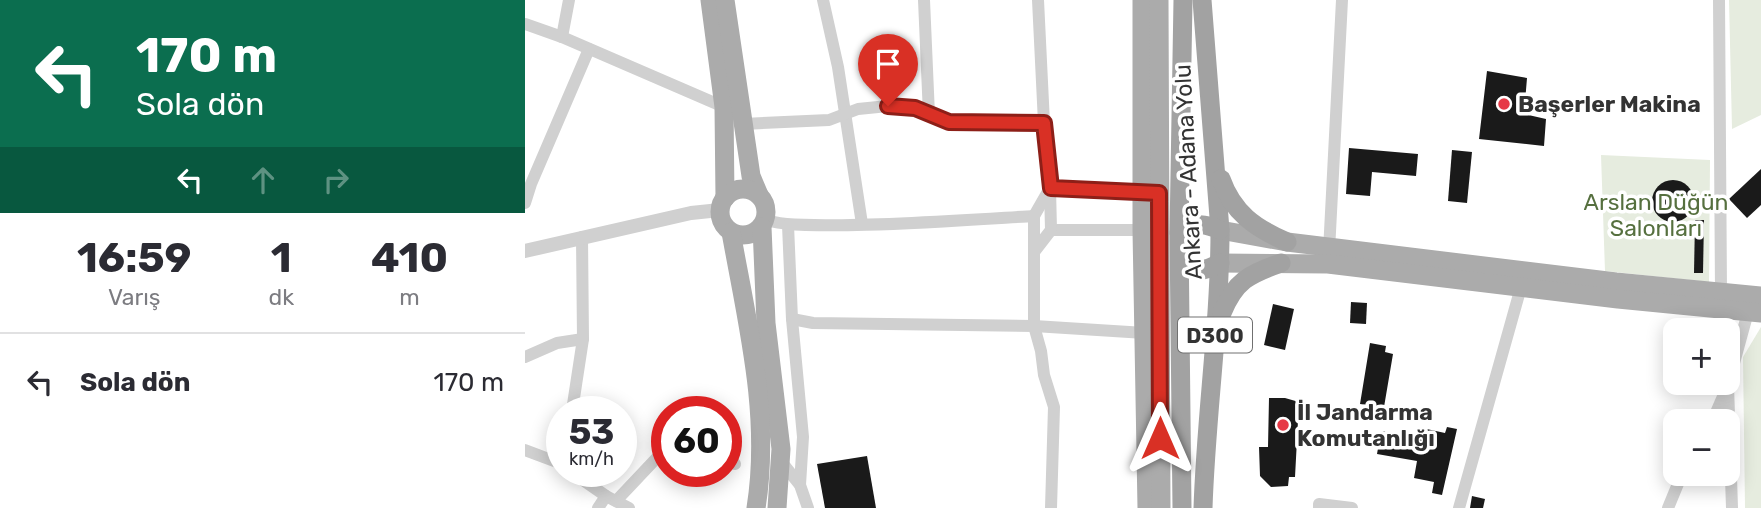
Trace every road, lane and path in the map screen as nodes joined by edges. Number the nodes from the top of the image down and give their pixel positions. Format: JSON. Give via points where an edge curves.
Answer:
{"nodes":[{"id":1,"x":569,"y":0,"type":"edge"},
{"id":2,"x":710,"y":0,"type":"edge"},
{"id":3,"x":725,"y":0,"type":"edge"},
{"id":4,"x":823,"y":0,"type":"edge"},
{"id":5,"x":924,"y":0,"type":"edge"},
{"id":6,"x":1038,"y":0,"type":"edge"},
{"id":7,"x":1142,"y":0,"type":"edge"},
{"id":8,"x":1159,"y":0,"type":"edge"},
{"id":9,"x":1183,"y":0,"type":"edge"},
{"id":10,"x":1202,"y":0,"type":"edge"},
{"id":11,"x":1342,"y":0,"type":"edge"},
{"id":12,"x":1719,"y":0,"type":"edge"},
{"id":13,"x":525,"y":24,"type":"edge"},
{"id":14,"x":562,"y":37,"type":"junction"},
{"id":15,"x":589,"y":49,"type":"junction"},
{"id":16,"x":724,"y":107,"type":"junction"},
{"id":17,"x":845,"y":113,"type":"junction"},
{"id":18,"x":929,"y":115,"type":"junction"},
{"id":19,"x":1044,"y":123,"type":"junction"},
{"id":20,"x":743,"y":124,"type":"junction"},
{"id":21,"x":1215,"y":161,"type":"junction"},
{"id":22,"x":1051,"y":188,"type":"junction"},
{"id":23,"x":1151,"y":193,"type":"junction"},
{"id":24,"x":759,"y":195,"type":"junction"},
{"id":25,"x":525,"y":203,"type":"edge"},
{"id":26,"x":722,"y":204,"type":"junction"},
{"id":27,"x":1034,"y":216,"type":"junction"},
{"id":28,"x":764,"y":223,"type":"junction"},
{"id":29,"x":862,"y":224,"type":"junction"},
{"id":30,"x":788,"y":225,"type":"junction"},
{"id":31,"x":1051,"y":230,"type":"junction"},
{"id":32,"x":1151,"y":230,"type":"junction"},
{"id":33,"x":1220,"y":230,"type":"junction"},
{"id":34,"x":731,"y":232,"type":"junction"},
{"id":35,"x":1179,"y":233,"type":"junction"},
{"id":36,"x":582,"y":237,"type":"junction"},
{"id":37,"x":1287,"y":242,"type":"junction"},
{"id":38,"x":525,"y":251,"type":"edge"},
{"id":39,"x":1034,"y":253,"type":"junction"},
{"id":40,"x":1328,"y":255,"type":"junction"},
{"id":41,"x":1179,"y":263,"type":"junction"},
{"id":42,"x":1220,"y":263,"type":"junction"},
{"id":43,"x":1281,"y":263,"type":"junction"},
{"id":44,"x":1521,"y":288,"type":"junction"},
{"id":45,"x":1721,"y":292,"type":"junction"},
{"id":46,"x":1761,"y":296,"type":"edge"},
{"id":47,"x":1755,"y":312,"type":"edge"},
{"id":48,"x":792,"y":319,"type":"junction"},
{"id":49,"x":1034,"y":326,"type":"junction"},
{"id":50,"x":1216,"y":327,"type":"junction"},
{"id":51,"x":1145,"y":333,"type":"junction"},
{"id":52,"x":583,"y":339,"type":"junction"},
{"id":53,"x":1740,"y":353,"type":"edge"},
{"id":54,"x":525,"y":357,"type":"edge"},
{"id":55,"x":1728,"y":395,"type":"edge"},
{"id":56,"x":574,"y":396,"type":"edge"},
{"id":57,"x":525,"y":450,"type":"edge"},
{"id":58,"x":546,"y":458,"type":"edge"},
{"id":59,"x":780,"y":459,"type":"junction"},
{"id":60,"x":651,"y":462,"type":"edge"},
{"id":61,"x":800,"y":485,"type":"junction"},
{"id":62,"x":1677,"y":486,"type":"edge"},
{"id":63,"x":593,"y":487,"type":"edge"},
{"id":64,"x":611,"y":499,"type":"junction"},
{"id":65,"x":598,"y":508,"type":"edge"},
{"id":66,"x":629,"y":508,"type":"edge"},
{"id":67,"x":757,"y":508,"type":"edge"},
{"id":68,"x":777,"y":508,"type":"edge"},
{"id":69,"x":809,"y":508,"type":"edge"},
{"id":70,"x":1051,"y":508,"type":"edge"},
{"id":71,"x":1147,"y":508,"type":"edge"},
{"id":72,"x":1161,"y":508,"type":"edge"},
{"id":73,"x":1182,"y":508,"type":"edge"},
{"id":74,"x":1203,"y":508,"type":"edge"},
{"id":75,"x":1319,"y":508,"type":"edge"},
{"id":76,"x":1352,"y":508,"type":"edge"},
{"id":77,"x":1459,"y":508,"type":"edge"},
{"id":78,"x":1668,"y":508,"type":"edge"},
{"id":79,"x":1732,"y":508,"type":"edge"}],
"edges":[{"from":1,"to":14,"type":"street"},
{"from":2,"to":16,"type":"main road"},
{"from":3,"to":20,"type":"main road"},
{"from":4,"to":17,"type":"street"},
{"from":5,"to":18,"type":"street"},
{"from":6,"to":19,"type":"street"},
{"from":7,"to":23,"type":"main road"},
{"from":8,"to":23,"type":"main road"},
{"from":9,"to":35,"type":"highway","name":"Ankara - Adana Yolu","number":"D300"},
{"from":10,"to":21,"type":"highway","name":"Ankara - Adana Yolu","number":"D300"},
{"from":11,"to":40,"type":"street"},
{"from":12,"to":45,"type":"street"},
{"from":13,"to":14,"type":"street"},
{"from":14,"to":15,"type":"street"},
{"from":15,"to":16,"type":"street"},
{"from":15,"to":25,"type":"street"},
{"from":16,"to":26,"type":"main road"},
{"from":17,"to":18,"type":"street","via":[[888,106],[915,108]]},
{"from":17,"to":20,"type":"street","via":[[829,120]]},
{"from":17,"to":29,"type":"street"},
{"from":18,"to":19,"type":"street","via":[[949,122]]},
{"from":19,"to":22,"type":"street"},
{"from":20,"to":24,"type":"main road","via":[[751,176]]},
{"from":21,"to":33,"type":"highway","name":"Ankara - Adana Yolu","number":"D300"},
{"from":21,"to":37,"type":"highway","via":[[1228,198],[1242,216]]},
{"from":22,"to":23,"type":"street"},
{"from":22,"to":27,"type":"street"},
{"from":22,"to":31,"type":"street"},
{"from":23,"to":32,"type":"main road"},
{"from":24,"to":26,"type":"main road","via":[[739,189]]},
{"from":24,"to":28,"type":"main road","via":[[766,209]]},
{"from":26,"to":34,"type":"main road","via":[[723,223]]},
{"from":26,"to":36,"type":"street"},
{"from":27,"to":29,"type":"street"},
{"from":27,"to":39,"type":"street"},
{"from":28,"to":30,"type":"street"},
{"from":28,"to":34,"type":"main road","via":[[750,235]]},
{"from":28,"to":59,"type":"main road","via":[[766,323]]},
{"from":29,"to":30,"type":"street"},
{"from":30,"to":48,"type":"street"},
{"from":31,"to":32,"type":"street"},
{"from":31,"to":39,"type":"street"},
{"from":32,"to":51,"type":"main road"},
{"from":32,"to":72,"type":"main road"},
{"from":33,"to":35,"type":"highway","via":[[1194,224]]},
{"from":33,"to":37,"type":"main road"},
{"from":33,"to":42,"type":"highway","name":"Ankara - Adana Yolu","number":"D300"},
{"from":34,"to":67,"type":"main road","via":[[745,302],[761,445]]},
{"from":35,"to":41,"type":"highway","name":"Ankara - Adana Yolu","number":"D300"},
{"from":36,"to":38,"type":"street"},
{"from":36,"to":52,"type":"street"},
{"from":37,"to":40,"type":"main road"},
{"from":39,"to":49,"type":"street"},
{"from":40,"to":43,"type":"main road"},
{"from":40,"to":44,"type":"main road"},
{"from":40,"to":45,"type":"main road"},
{"from":41,"to":42,"type":"highway","via":[[1193,272]]},
{"from":41,"to":73,"type":"highway","name":"Ankara - Adana Yolu","number":"D300"},
{"from":42,"to":43,"type":"main road"},
{"from":42,"to":50,"type":"highway","name":"Ankara - Adana Yolu","number":"D300"},
{"from":43,"to":50,"type":"highway","via":[[1242,281],[1229,296]]},
{"from":44,"to":47,"type":"main road"},
{"from":44,"to":77,"type":"street"},
{"from":45,"to":46,"type":"main road"},
{"from":47,"to":53,"type":"street"},
{"from":48,"to":49,"type":"street"},
{"from":48,"to":61,"type":"street","via":[[803,438]]},
{"from":49,"to":51,"type":"street"},
{"from":49,"to":70,"type":"street","via":[[1054,407]]},
{"from":50,"to":74,"type":"highway","name":"Ankara - Adana Yolu","number":"D300"},
{"from":51,"to":71,"type":"main road"},
{"from":52,"to":54,"type":"street","via":[[557,343]]},
{"from":52,"to":56,"type":"street"},
{"from":55,"to":79,"type":"street"},
{"from":57,"to":58,"type":"street"},
{"from":59,"to":61,"type":"street"},
{"from":59,"to":68,"type":"main road"},
{"from":60,"to":64,"type":"street"},
{"from":61,"to":69,"type":"street"},
{"from":62,"to":78,"type":"street"},
{"from":63,"to":64,"type":"street"},
{"from":64,"to":65,"type":"street"},
{"from":64,"to":66,"type":"street"},
{"from":75,"to":76,"type":"street","via":[[1319,503]]}]}
